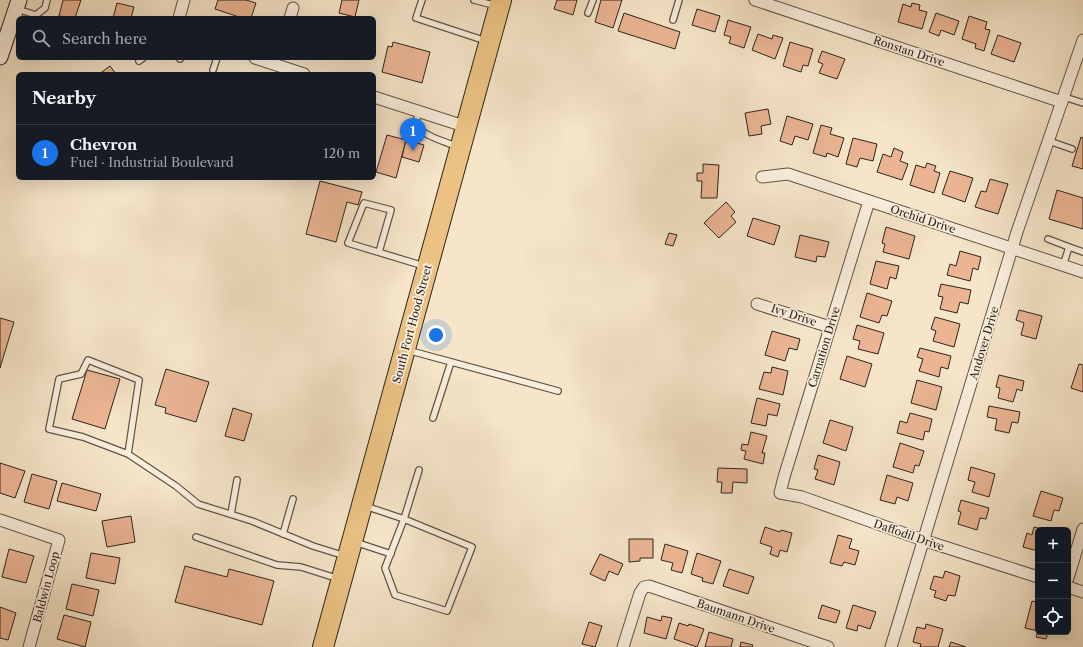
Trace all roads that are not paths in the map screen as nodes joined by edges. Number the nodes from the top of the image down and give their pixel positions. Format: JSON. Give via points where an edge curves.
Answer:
{"nodes":[{"id":1,"x":47,"y":0,"type":"edge"},
{"id":2,"x":184,"y":0,"type":"edge"},
{"id":3,"x":422,"y":0,"type":"edge"},
{"id":4,"x":474,"y":0,"type":"edge"},
{"id":5,"x":593,"y":0,"type":"edge"},
{"id":6,"x":679,"y":0,"type":"edge"},
{"id":7,"x":755,"y":0,"type":"edge"},
{"id":8,"x":500,"y":3,"type":"edge"},
{"id":9,"x":18,"y":4,"type":"edge"},
{"id":10,"x":588,"y":13,"type":"dead end"},
{"id":11,"x":36,"y":16,"type":"edge"},
{"id":12,"x":180,"y":16,"type":"edge"},
{"id":13,"x":673,"y":20,"type":"dead end"},
{"id":14,"x":490,"y":42,"type":"junction"},
{"id":15,"x":1082,"y":47,"type":"edge"},
{"id":16,"x":0,"y":57,"type":"edge"},
{"id":17,"x":216,"y":60,"type":"edge"},
{"id":18,"x":266,"y":60,"type":"edge"},
{"id":19,"x":278,"y":62,"type":"edge"},
{"id":20,"x":213,"y":70,"type":"dead end"},
{"id":21,"x":300,"y":72,"type":"edge"},
{"id":22,"x":376,"y":98,"type":"edge"},
{"id":23,"x":1063,"y":99,"type":"junction"},
{"id":24,"x":1083,"y":103,"type":"edge"},
{"id":25,"x":419,"y":112,"type":"junction"},
{"id":26,"x":467,"y":127,"type":"junction"},
{"id":27,"x":1049,"y":141,"type":"junction"},
{"id":28,"x":461,"y":148,"type":"junction"},
{"id":29,"x":1072,"y":150,"type":"dead end"},
{"id":30,"x":762,"y":177,"type":"dead end"},
{"id":31,"x":869,"y":202,"type":"junction"},
{"id":32,"x":1048,"y":239,"type":"dead end"},
{"id":33,"x":1069,"y":247,"type":"junction"},
{"id":34,"x":1013,"y":249,"type":"junction"},
{"id":35,"x":379,"y":252,"type":"junction"},
{"id":36,"x":1083,"y":252,"type":"edge"},
{"id":37,"x":1063,"y":266,"type":"junction"},
{"id":38,"x":428,"y":267,"type":"junction"},
{"id":39,"x":1083,"y":272,"type":"edge"},
{"id":40,"x":757,"y":304,"type":"dead end"},
{"id":41,"x":830,"y":327,"type":"junction"},
{"id":42,"x":405,"y":350,"type":"junction"},
{"id":43,"x":451,"y":362,"type":"junction"},
{"id":44,"x":558,"y":391,"type":"dead end"},
{"id":45,"x":433,"y":418,"type":"dead end"},
{"id":46,"x":128,"y":454,"type":"junction"},
{"id":47,"x":420,"y":470,"type":"dead end"},
{"id":48,"x":237,"y":480,"type":"dead end"},
{"id":49,"x":780,"y":494,"type":"joint"},
{"id":50,"x":293,"y":499,"type":"dead end"},
{"id":51,"x":360,"y":505,"type":"junction"},
{"id":52,"x":231,"y":514,"type":"junction"},
{"id":53,"x":404,"y":519,"type":"junction"},
{"id":54,"x":0,"y":520,"type":"edge"},
{"id":55,"x":1083,"y":529,"type":"edge"},
{"id":56,"x":283,"y":534,"type":"junction"},
{"id":57,"x":196,"y":537,"type":"dead end"},
{"id":58,"x":923,"y":540,"type":"junction"},
{"id":59,"x":350,"y":549,"type":"junction"},
{"id":60,"x":391,"y":554,"type":"junction"},
{"id":61,"x":1071,"y":568,"type":"edge"},
{"id":62,"x":1035,"y":576,"type":"edge"},
{"id":63,"x":341,"y":579,"type":"junction"},
{"id":64,"x":1071,"y":588,"type":"edge"},
{"id":65,"x":1083,"y":592,"type":"edge"},
{"id":66,"x":29,"y":647,"type":"edge"},
{"id":67,"x":322,"y":647,"type":"edge"},
{"id":68,"x":623,"y":647,"type":"edge"},
{"id":69,"x":828,"y":647,"type":"edge"},
{"id":70,"x":891,"y":647,"type":"edge"}],
"edges":[{"from":1,"to":11,"type":"lane","via":[[45,8]]},
{"from":2,"to":12,"type":"street"},
{"from":3,"to":14,"type":"lane","via":[[416,18]]},
{"from":4,"to":8,"type":"lane"},
{"from":5,"to":10,"type":"lane"},
{"from":6,"to":13,"type":"lane"},
{"from":7,"to":23,"type":"street","name":"Ronstan Drive"},
{"from":8,"to":14,"type":"highway","name":"South Fort Hood Street"},
{"from":9,"to":11,"type":"lane"},
{"from":9,"to":16,"type":"street"},
{"from":14,"to":26,"type":"highway","name":"South Fort Hood Street"},
{"from":15,"to":23,"type":"street","name":"Andover Drive"},
{"from":17,"to":20,"type":"lane"},
{"from":18,"to":19,"type":"street"},
{"from":19,"to":21,"type":"street"},
{"from":22,"to":25,"type":"street"},
{"from":23,"to":24,"type":"lane"},
{"from":23,"to":27,"type":"street","name":"Andover Drive"},
{"from":25,"to":26,"type":"street"},
{"from":25,"to":28,"type":"lane","via":[[415,124],[418,128]]},
{"from":26,"to":28,"type":"highway","name":"South Fort Hood Street"},
{"from":27,"to":29,"type":"lane"},
{"from":27,"to":34,"type":"street","name":"Andover Drive"},
{"from":28,"to":38,"type":"highway","name":"South Fort Hood Street"},
{"from":30,"to":31,"type":"street","name":"Orchid Drive","via":[[788,174]]},
{"from":31,"to":34,"type":"street","name":"Orchid Drive"},
{"from":31,"to":41,"type":"street","name":"Carnation Drive"},
{"from":32,"to":33,"type":"lane"},
{"from":33,"to":36,"type":"lane"},
{"from":33,"to":37,"type":"lane"},
{"from":34,"to":37,"type":"street","name":"Orchid Drive"},
{"from":34,"to":58,"type":"street","name":"Andover Drive"},
{"from":35,"to":35,"type":"lane","via":[[348,243],[364,203],[391,210]]},
{"from":35,"to":38,"type":"lane"},
{"from":37,"to":39,"type":"street","name":"Orchid Drive"},
{"from":38,"to":42,"type":"highway","name":"South Fort Hood Street"},
{"from":40,"to":41,"type":"street","name":"Ivy Drive"},
{"from":41,"to":49,"type":"street","name":"Carnation Drive"},
{"from":42,"to":43,"type":"lane"},
{"from":42,"to":51,"type":"highway","name":"South Fort Hood Street"},
{"from":43,"to":44,"type":"lane"},
{"from":43,"to":45,"type":"lane"},
{"from":46,"to":46,"type":"lane","via":[[83,437],[49,429],[59,379],[81,374],[88,360],[139,380]]},
{"from":46,"to":52,"type":"lane","via":[[198,504]]},
{"from":47,"to":53,"type":"lane"},
{"from":48,"to":52,"type":"lane"},
{"from":49,"to":58,"type":"street","name":"Daffodil Drive","via":[[802,497]]},
{"from":50,"to":56,"type":"lane"},
{"from":51,"to":53,"type":"lane"},
{"from":51,"to":59,"type":"highway","name":"South Fort Hood Street"},
{"from":52,"to":56,"type":"lane"},
{"from":53,"to":60,"type":"lane"},
{"from":53,"to":60,"type":"lane","via":[[472,547],[447,611],[395,595],[385,568]]},
{"from":54,"to":66,"type":"street","name":"Baldwin Loop","via":[[59,540]]},
{"from":55,"to":61,"type":"street"},
{"from":56,"to":59,"type":"lane"},
{"from":57,"to":63,"type":"lane","via":[[277,565],[301,567]]},
{"from":58,"to":62,"type":"street","name":"Daffodil Drive"},
{"from":58,"to":70,"type":"street","name":"Andover Drive"},
{"from":59,"to":60,"type":"lane"},
{"from":59,"to":63,"type":"highway","name":"South Fort Hood Street"},
{"from":63,"to":67,"type":"highway","name":"South Fort Hood Street"},
{"from":64,"to":65,"type":"street"},
{"from":68,"to":69,"type":"street","name":"Baumann Drive","via":[[640,592],[649,586]]}]}
